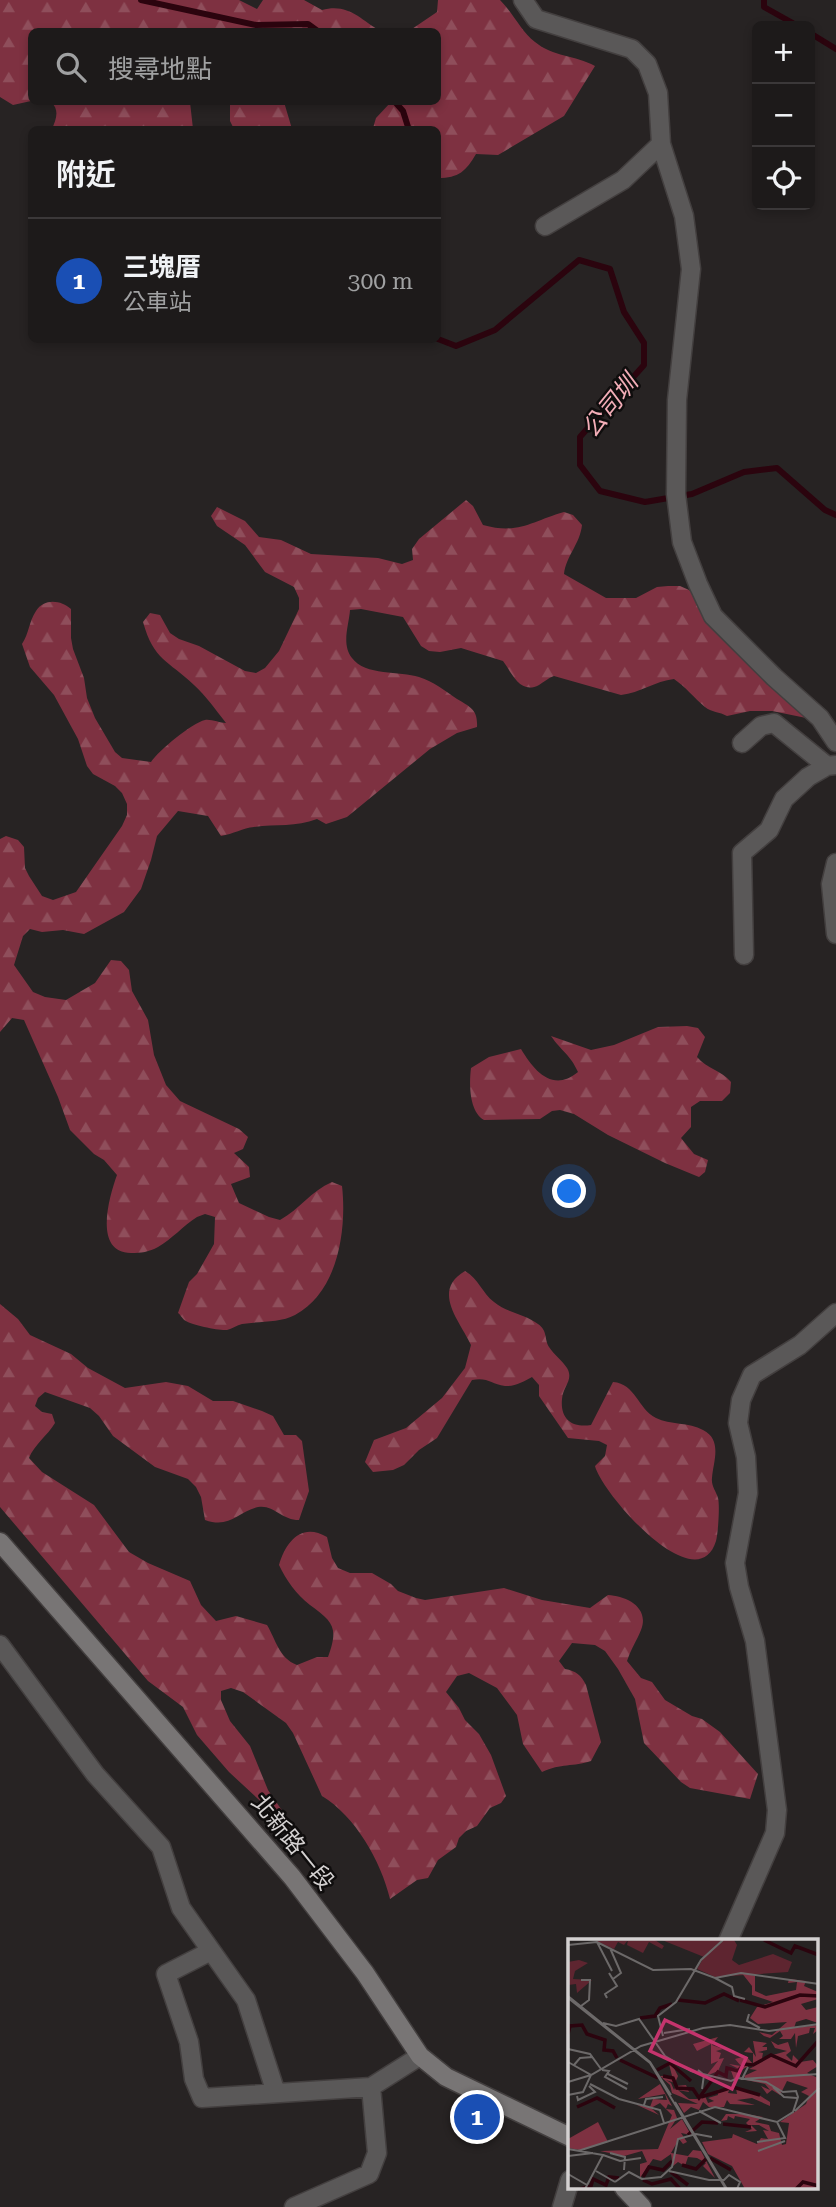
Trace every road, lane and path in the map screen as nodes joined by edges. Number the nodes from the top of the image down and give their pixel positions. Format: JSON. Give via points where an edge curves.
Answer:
{"nodes":[{"id":1,"x":523,"y":0,"type":"edge"},
{"id":2,"x":662,"y":144,"type":"junction"},
{"id":3,"x":545,"y":226,"type":"dead end"},
{"id":4,"x":836,"y":742,"type":"edge"},
{"id":5,"x":742,"y":743,"type":"dead end"},
{"id":6,"x":831,"y":765,"type":"edge"},
{"id":7,"x":836,"y":863,"type":"edge"},
{"id":8,"x":836,"y":934,"type":"edge"},
{"id":9,"x":744,"y":955,"type":"dead end"},
{"id":10,"x":836,"y":1314,"type":"edge"},
{"id":11,"x":0,"y":1542,"type":"edge"},
{"id":12,"x":0,"y":1645,"type":"edge"},
{"id":13,"x":729,"y":1939,"type":"edge"},
{"id":14,"x":211,"y":1951,"type":"junction"},
{"id":15,"x":420,"y":2056,"type":"junction"},
{"id":16,"x":371,"y":2087,"type":"junction"},
{"id":17,"x":276,"y":2093,"type":"junction"},
{"id":18,"x":568,"y":2136,"type":"edge"},
{"id":19,"x":568,"y":2187,"type":"edge"},
{"id":20,"x":626,"y":2190,"type":"edge"},
{"id":21,"x":294,"y":2207,"type":"edge"},
{"id":22,"x":562,"y":2207,"type":"edge"},
{"id":23,"x":642,"y":2207,"type":"edge"}],
"edges":[{"from":1,"to":2,"type":"street","via":[[536,19],[632,49],[647,64],[658,93]]},
{"from":2,"to":3,"type":"street","via":[[623,180]]},
{"from":2,"to":4,"type":"street","via":[[684,216],[691,269],[677,400],[677,502],[682,542],[713,616],[820,718]]},
{"from":5,"to":6,"type":"street","via":[[761,726],[774,723]]},
{"from":6,"to":9,"type":"street","via":[[808,776],[784,799],[769,830],[742,853]]},
{"from":7,"to":8,"type":"street","via":[[831,884]]},
{"from":10,"to":13,"type":"street","via":[[800,1345],[752,1375],[741,1400],[738,1423],[748,1493],[735,1563],[755,1641],[777,1811],[775,1833]]},
{"from":11,"to":15,"type":"main road","name":"北新路一段","via":[[292,1877],[365,1973]]},
{"from":12,"to":14,"type":"street","via":[[94,1774],[161,1847],[181,1908]]},
{"from":14,"to":17,"type":"street","via":[[246,2000]]},
{"from":14,"to":17,"type":"street","via":[[166,1974],[202,2098]]},
{"from":15,"to":16,"type":"street"},
{"from":15,"to":18,"type":"main road","name":"北新路一段","via":[[446,2077]]},
{"from":16,"to":17,"type":"street"},
{"from":16,"to":21,"type":"street","via":[[377,2153],[369,2174]]},
{"from":19,"to":22,"type":"street"},
{"from":20,"to":23,"type":"main road"}]}
